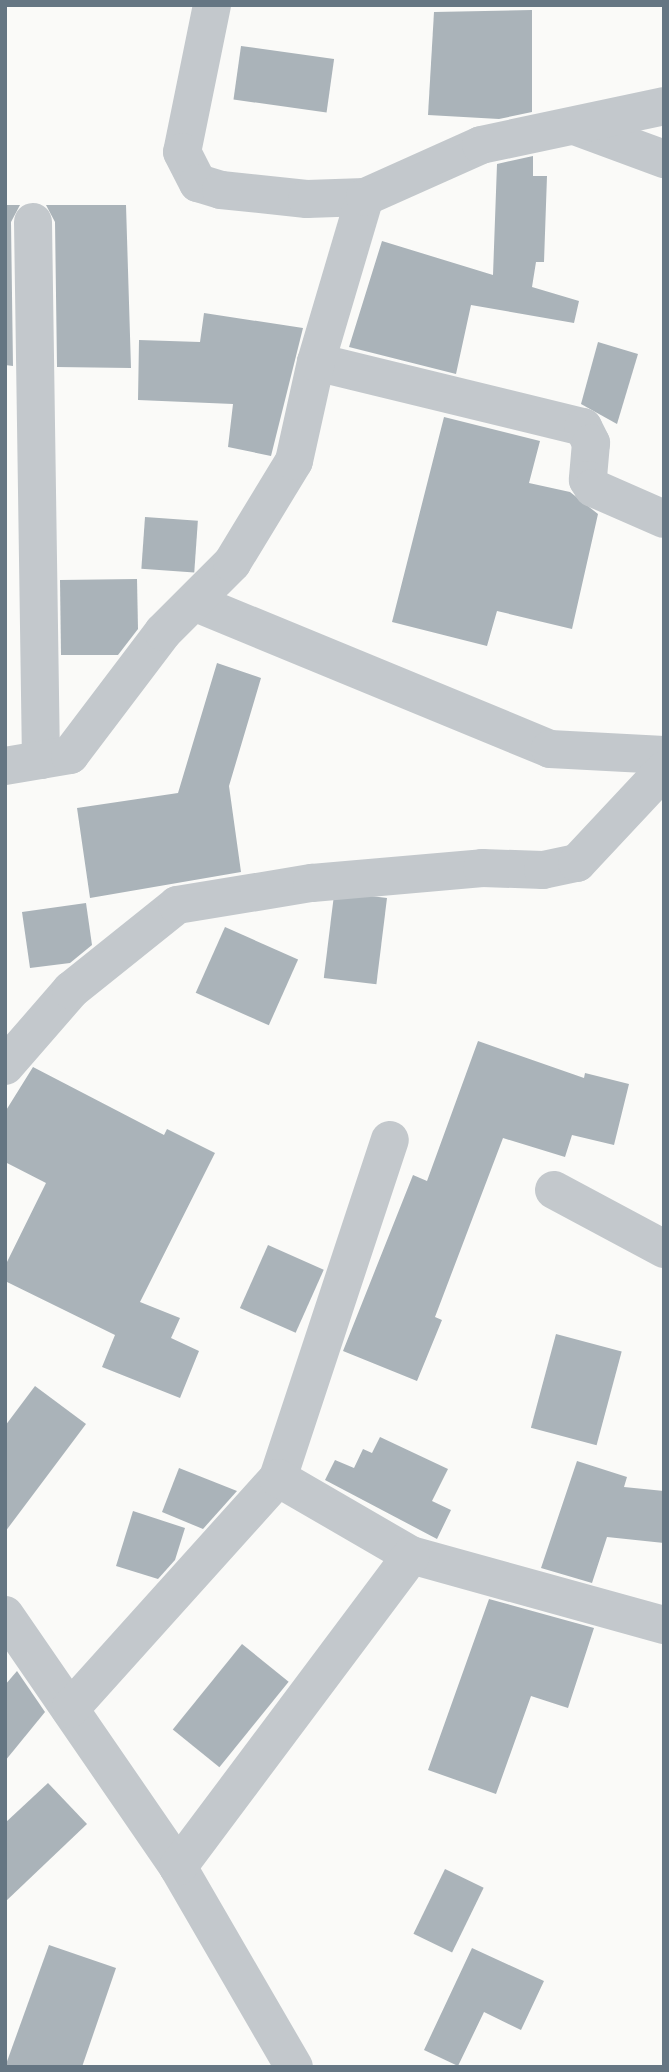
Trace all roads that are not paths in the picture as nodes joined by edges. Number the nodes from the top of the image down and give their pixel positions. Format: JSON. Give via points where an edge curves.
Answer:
{"nodes":[{"id":1,"x":212,"y":5,"type":"edge"},
{"id":2,"x":664,"y":106,"type":"edge"},
{"id":3,"x":577,"y":127,"type":"junction"},
{"id":4,"x":664,"y":159,"type":"edge"},
{"id":5,"x":365,"y":197,"type":"junction"},
{"id":6,"x":33,"y":222,"type":"dead end"},
{"id":7,"x":316,"y":362,"type":"junction"},
{"id":8,"x":664,"y":519,"type":"edge"},
{"id":9,"x":196,"y":603,"type":"junction"},
{"id":10,"x":664,"y":755,"type":"edge"},
{"id":11,"x":23,"y":763,"type":"edge"},
{"id":12,"x":664,"y":771,"type":"edge"},
{"id":13,"x":5,"y":1066,"type":"edge"},
{"id":14,"x":390,"y":1140,"type":"dead end"},
{"id":15,"x":554,"y":1190,"type":"dead end"},
{"id":16,"x":664,"y":1249,"type":"edge"},
{"id":17,"x":278,"y":1478,"type":"junction"},
{"id":18,"x":411,"y":1555,"type":"junction"},
{"id":19,"x":5,"y":1615,"type":"edge"},
{"id":20,"x":664,"y":1625,"type":"edge"},
{"id":21,"x":70,"y":1709,"type":"junction"},
{"id":22,"x":178,"y":1867,"type":"junction"},
{"id":23,"x":293,"y":2067,"type":"edge"}],
"edges":[{"from":1,"to":5,"type":"street","via":[[182,152],[198,183],[221,190],[307,199]]},
{"from":2,"to":3,"type":"street"},
{"from":3,"to":4,"type":"street"},
{"from":3,"to":5,"type":"street","via":[[481,145]]},
{"from":5,"to":7,"type":"street"},
{"from":6,"to":11,"type":"street"},
{"from":7,"to":8,"type":"street","via":[[583,427],[591,443],[588,480],[593,488]]},
{"from":7,"to":9,"type":"street","via":[[294,461],[232,563]]},
{"from":9,"to":10,"type":"street","via":[[550,749]]},
{"from":9,"to":11,"type":"street","via":[[163,632],[69,755]]},
{"from":12,"to":13,"type":"street","via":[[577,863],[542,870],[482,868],[312,883],[177,905],[71,990]]},
{"from":14,"to":17,"type":"street"},
{"from":15,"to":16,"type":"street"},
{"from":17,"to":18,"type":"street"},
{"from":17,"to":21,"type":"street"},
{"from":18,"to":20,"type":"street"},
{"from":18,"to":22,"type":"street"},
{"from":19,"to":21,"type":"street"},
{"from":21,"to":22,"type":"street"},
{"from":22,"to":23,"type":"street"}]}
